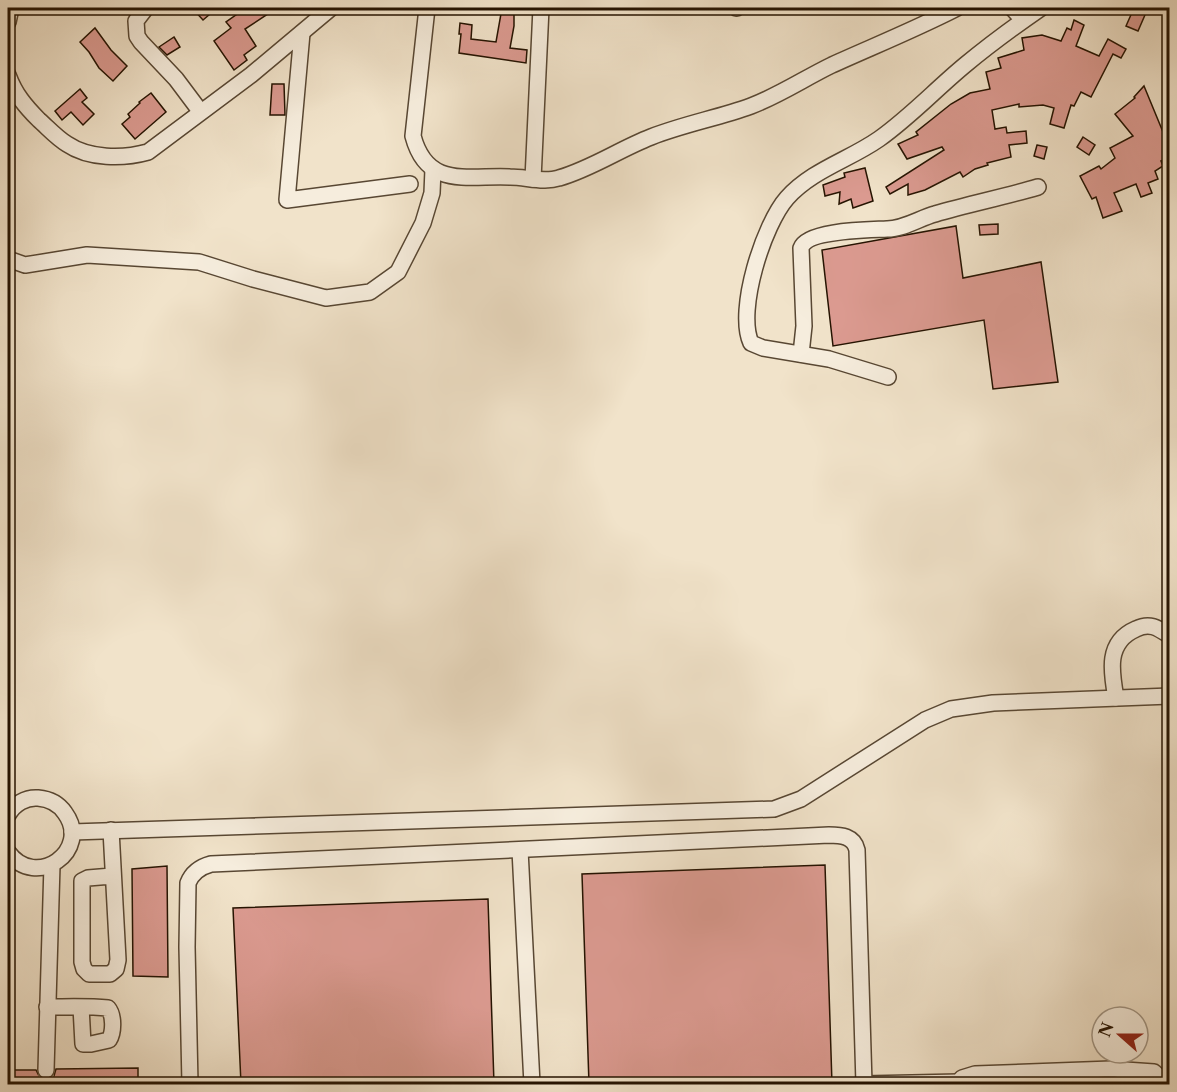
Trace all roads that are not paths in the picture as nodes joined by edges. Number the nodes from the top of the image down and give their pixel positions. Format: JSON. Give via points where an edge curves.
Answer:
{"nodes":[{"id":1,"x":11,"y":8,"type":"edge"},
{"id":2,"x":146,"y":8,"type":"edge"},
{"id":3,"x":331,"y":8,"type":"edge"},
{"id":4,"x":427,"y":8,"type":"edge"},
{"id":5,"x":541,"y":8,"type":"edge"},
{"id":6,"x":957,"y":8,"type":"edge"},
{"id":7,"x":1012,"y":8,"type":"edge"},
{"id":8,"x":1041,"y":8,"type":"edge"},
{"id":9,"x":1023,"y":20,"type":"junction"},
{"id":10,"x":8,"y":22,"type":"edge"},
{"id":11,"x":302,"y":33,"type":"junction"},
{"id":12,"x":8,"y":75,"type":"edge"},
{"id":13,"x":200,"y":111,"type":"junction"},
{"id":14,"x":433,"y":169,"type":"junction"},
{"id":15,"x":533,"y":178,"type":"junction"},
{"id":16,"x":410,"y":184,"type":"dead end"},
{"id":17,"x":1038,"y":187,"type":"dead end"},
{"id":18,"x":8,"y":259,"type":"edge"},
{"id":19,"x":801,"y":354,"type":"junction"},
{"id":20,"x":888,"y":377,"type":"dead end"},
{"id":21,"x":1170,"y":636,"type":"edge"},
{"id":22,"x":1170,"y":696,"type":"edge"},
{"id":23,"x":1116,"y":698,"type":"junction"},
{"id":24,"x":8,"y":814,"type":"edge"},
{"id":25,"x":111,"y":830,"type":"junction"},
{"id":26,"x":72,"y":832,"type":"junction"},
{"id":27,"x":520,"y":850,"type":"junction"},
{"id":28,"x":8,"y":852,"type":"edge"},
{"id":29,"x":52,"y":865,"type":"junction"},
{"id":30,"x":112,"y":876,"type":"junction"},
{"id":31,"x":47,"y":1007,"type":"junction"},
{"id":32,"x":81,"y":1007,"type":"dead end"},
{"id":33,"x":46,"y":1070,"type":"tunnel mouth"},
{"id":34,"x":959,"y":1083,"type":"edge"},
{"id":35,"x":190,"y":1084,"type":"edge"},
{"id":36,"x":532,"y":1084,"type":"edge"},
{"id":37,"x":864,"y":1084,"type":"edge"},
{"id":38,"x":1158,"y":1084,"type":"edge"}],
"edges":[{"from":1,"to":10,"type":"street"},
{"from":2,"to":13,"type":"street","via":[[136,21],[137,36]]},
{"from":3,"to":11,"type":"street"},
{"from":4,"to":14,"type":"street","via":[[413,136],[416,149]]},
{"from":5,"to":15,"type":"street"},
{"from":6,"to":15,"type":"street","via":[[758,103],[651,137],[558,179]]},
{"from":7,"to":9,"type":"street"},
{"from":8,"to":9,"type":"street"},
{"from":9,"to":19,"type":"street","via":[[965,64],[877,141],[810,179],[779,208],[756,262],[746,332],[754,346]]},
{"from":11,"to":13,"type":"street"},
{"from":11,"to":16,"type":"street","via":[[287,200]]},
{"from":12,"to":13,"type":"street","via":[[23,104],[66,144],[117,158],[148,152]]},
{"from":14,"to":15,"type":"street","via":[[452,177]]},
{"from":14,"to":18,"type":"street","via":[[432,193],[423,223],[403,263],[398,272],[370,292],[326,298],[199,262],[87,255],[26,265]]},
{"from":17,"to":19,"type":"street","via":[[896,228],[847,231],[804,242]]},
{"from":19,"to":20,"type":"street"},
{"from":21,"to":23,"type":"street","via":[[1148,625],[1121,638],[1113,653]]},
{"from":22,"to":23,"type":"street"},
{"from":23,"to":25,"type":"street","via":[[993,703],[951,709],[925,720],[801,799],[774,808]]},
{"from":24,"to":26,"type":"street","via":[[22,801],[49,800],[69,818]]},
{"from":25,"to":26,"type":"street"},
{"from":25,"to":30,"type":"street"},
{"from":26,"to":29,"type":"street","via":[[63,857]]},
{"from":27,"to":35,"type":"street","via":[[211,864],[198,870],[191,875],[187,907]]},
{"from":27,"to":36,"type":"street"},
{"from":27,"to":37,"type":"street","via":[[829,835],[853,841],[857,850]]},
{"from":28,"to":29,"type":"street","via":[[24,866]]},
{"from":29,"to":31,"type":"street"},
{"from":30,"to":30,"type":"street","via":[[117,965],[110,974],[89,974],[82,962],[81,881]]},
{"from":31,"to":32,"type":"street"},
{"from":31,"to":33,"type":"street"},
{"from":34,"to":37,"type":"street"},
{"from":34,"to":38,"type":"street","via":[[967,1076],[988,1072],[1111,1069],[1154,1072]]}]}
